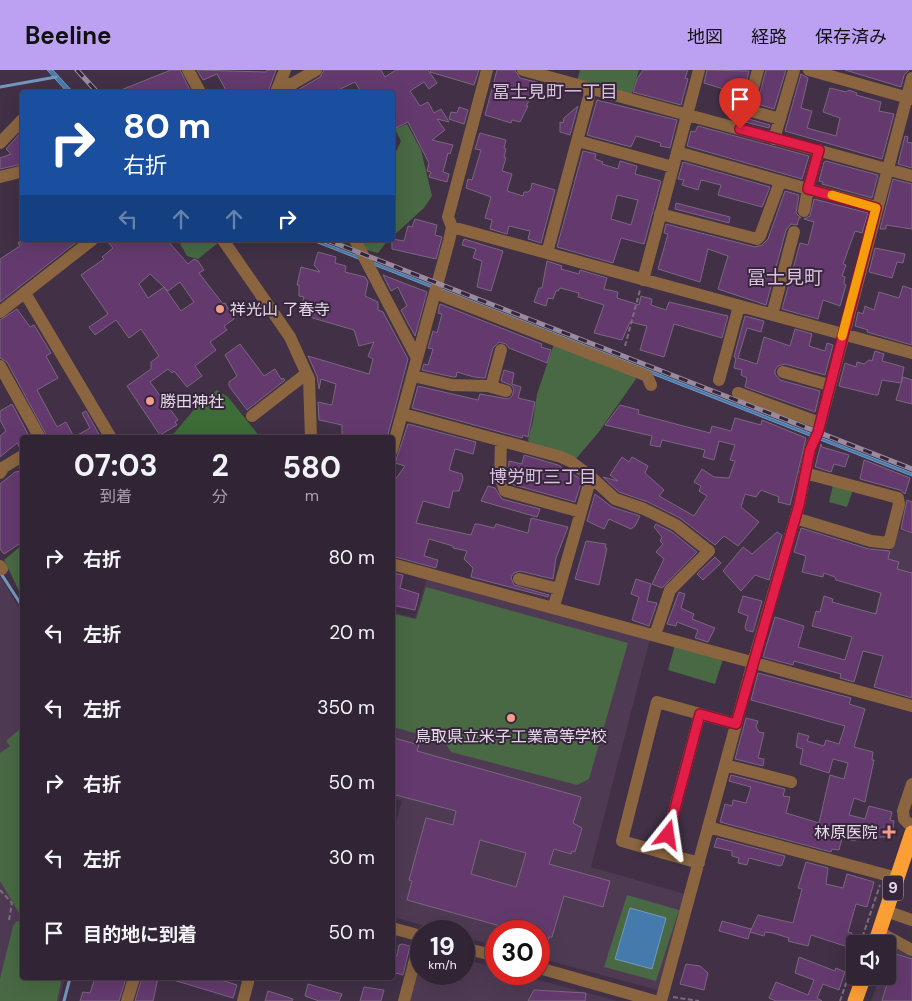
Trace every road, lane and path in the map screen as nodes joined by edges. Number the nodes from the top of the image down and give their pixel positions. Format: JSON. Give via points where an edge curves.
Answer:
{"nodes":[{"id":1,"x":188,"y":70,"type":"edge"},
{"id":2,"x":285,"y":70,"type":"edge"},
{"id":3,"x":316,"y":70,"type":"edge"},
{"id":4,"x":488,"y":70,"type":"edge"},
{"id":5,"x":523,"y":70,"type":"edge"},
{"id":6,"x":699,"y":70,"type":"edge"},
{"id":7,"x":758,"y":70,"type":"edge"},
{"id":8,"x":794,"y":70,"type":"edge"},
{"id":9,"x":809,"y":70,"type":"edge"},
{"id":10,"x":912,"y":78,"type":"edge"},
{"id":11,"x":591,"y":88,"type":"junction"},
{"id":12,"x":199,"y":90,"type":"edge"},
{"id":13,"x":280,"y":90,"type":"edge"},
{"id":14,"x":909,"y":98,"type":"edge"},
{"id":15,"x":687,"y":115,"type":"junction"},
{"id":16,"x":780,"y":119,"type":"junction"},
{"id":17,"x":20,"y":124,"type":"edge"},
{"id":18,"x":774,"y":139,"type":"junction"},
{"id":19,"x":578,"y":141,"type":"junction"},
{"id":20,"x":0,"y":143,"type":"edge"},
{"id":21,"x":819,"y":150,"type":"junction"},
{"id":22,"x":677,"y":152,"type":"junction"},
{"id":23,"x":673,"y":167,"type":"junction"},
{"id":24,"x":888,"y":169,"type":"junction"},
{"id":25,"x":20,"y":172,"type":"dead end"},
{"id":26,"x":912,"y":176,"type":"edge"},
{"id":27,"x":0,"y":177,"type":"edge"},
{"id":28,"x":780,"y":182,"type":"junction"},
{"id":29,"x":808,"y":189,"type":"junction"},
{"id":30,"x":876,"y":208,"type":"junction"},
{"id":31,"x":804,"y":211,"type":"dead end"},
{"id":32,"x":660,"y":214,"type":"junction"},
{"id":33,"x":450,"y":222,"type":"junction"},
{"id":34,"x":794,"y":232,"type":"dead end"},
{"id":35,"x":89,"y":242,"type":"edge"},
{"id":36,"x":223,"y":242,"type":"edge"},
{"id":37,"x":356,"y":242,"type":"edge"},
{"id":38,"x":547,"y":253,"type":"junction"},
{"id":39,"x":643,"y":280,"type":"junction"},
{"id":40,"x":25,"y":293,"type":"junction"},
{"id":41,"x":438,"y":294,"type":"junction"},
{"id":42,"x":739,"y":306,"type":"junction"},
{"id":43,"x":436,"y":311,"type":"dead end"},
{"id":44,"x":0,"y":312,"type":"edge"},
{"id":45,"x":772,"y":315,"type":"junction"},
{"id":46,"x":842,"y":334,"type":"junction"},
{"id":47,"x":625,"y":346,"type":"dead end"},
{"id":48,"x":501,"y":350,"type":"dead end"},
{"id":49,"x":912,"y":353,"type":"edge"},
{"id":50,"x":417,"y":358,"type":"junction"},
{"id":51,"x":0,"y":366,"type":"edge"},
{"id":52,"x":783,"y":372,"type":"dead end"},
{"id":53,"x":306,"y":374,"type":"junction"},
{"id":54,"x":413,"y":376,"type":"junction"},
{"id":55,"x":719,"y":380,"type":"dead end"},
{"id":56,"x":829,"y":384,"type":"junction"},
{"id":57,"x":652,"y":385,"type":"dead end"},
{"id":58,"x":491,"y":387,"type":"junction"},
{"id":59,"x":506,"y":391,"type":"dead end"},
{"id":60,"x":738,"y":392,"type":"dead end"},
{"id":61,"x":403,"y":414,"type":"junction"},
{"id":62,"x":252,"y":416,"type":"dead end"},
{"id":63,"x":820,"y":424,"type":"junction"},
{"id":64,"x":38,"y":435,"type":"edge"},
{"id":65,"x":109,"y":435,"type":"edge"},
{"id":66,"x":311,"y":435,"type":"edge"},
{"id":67,"x":395,"y":440,"type":"edge"},
{"id":68,"x":501,"y":441,"type":"junction"},
{"id":69,"x":20,"y":457,"type":"edge"},
{"id":70,"x":0,"y":473,"type":"edge"},
{"id":71,"x":805,"y":473,"type":"junction"},
{"id":72,"x":591,"y":477,"type":"junction"},
{"id":73,"x":581,"y":512,"type":"junction"},
{"id":74,"x":795,"y":518,"type":"junction"},
{"id":75,"x":395,"y":565,"type":"edge"},
{"id":76,"x":519,"y":578,"type":"dead end"},
{"id":77,"x":559,"y":589,"type":"junction"},
{"id":78,"x":554,"y":606,"type":"junction"},
{"id":79,"x":655,"y":636,"type":"junction"},
{"id":80,"x":753,"y":662,"type":"junction"},
{"id":81,"x":912,"y":706,"type":"edge"},
{"id":82,"x":700,"y":714,"type":"junction"},
{"id":83,"x":736,"y":724,"type":"junction"},
{"id":84,"x":725,"y":764,"type":"junction"},
{"id":85,"x":791,"y":782,"type":"dead end"},
{"id":86,"x":912,"y":784,"type":"edge"},
{"id":87,"x":708,"y":827,"type":"junction"},
{"id":88,"x":912,"y":827,"type":"edge"},
{"id":89,"x":912,"y":833,"type":"edge"},
{"id":90,"x":663,"y":852,"type":"junction"},
{"id":91,"x":699,"y":863,"type":"junction"},
{"id":92,"x":897,"y":878,"type":"junction"},
{"id":93,"x":0,"y":890,"type":"edge"},
{"id":94,"x":886,"y":911,"type":"junction"},
{"id":95,"x":9,"y":920,"type":"dead end"},
{"id":96,"x":912,"y":920,"type":"edge"},
{"id":97,"x":395,"y":929,"type":"edge"},
{"id":98,"x":410,"y":934,"type":"edge"},
{"id":99,"x":878,"y":935,"type":"edge"},
{"id":100,"x":896,"y":945,"type":"edge"},
{"id":101,"x":912,"y":950,"type":"edge"},
{"id":102,"x":550,"y":971,"type":"edge"},
{"id":103,"x":410,"y":978,"type":"edge"},
{"id":104,"x":133,"y":980,"type":"edge"},
{"id":105,"x":248,"y":980,"type":"edge"},
{"id":106,"x":846,"y":983,"type":"edge"},
{"id":107,"x":861,"y":985,"type":"edge"},
{"id":108,"x":665,"y":998,"type":"edge"},
{"id":109,"x":641,"y":999,"type":"edge"},
{"id":110,"x":127,"y":1001,"type":"edge"},
{"id":111,"x":243,"y":1001,"type":"edge"},
{"id":112,"x":404,"y":1001,"type":"edge"},
{"id":113,"x":655,"y":1001,"type":"edge"},
{"id":114,"x":699,"y":1001,"type":"edge"},
{"id":115,"x":840,"y":1001,"type":"edge"},
{"id":116,"x":855,"y":1001,"type":"edge"}],
"edges":[{"from":1,"to":12,"type":"street"},
{"from":2,"to":13,"type":"street"},
{"from":3,"to":13,"type":"street"},
{"from":4,"to":33,"type":"street"},
{"from":5,"to":11,"type":"street"},
{"from":6,"to":15,"type":"street"},
{"from":7,"to":16,"type":"street","via":[[748,110]]},
{"from":8,"to":16,"type":"street"},
{"from":9,"to":14,"type":"street"},
{"from":10,"to":14,"type":"street"},
{"from":11,"to":15,"type":"street"},
{"from":11,"to":19,"type":"street"},
{"from":14,"to":24,"type":"street"},
{"from":15,"to":18,"type":"street"},
{"from":15,"to":22,"type":"street"},
{"from":16,"to":18,"type":"street"},
{"from":17,"to":20,"type":"street"},
{"from":18,"to":21,"type":"street"},
{"from":19,"to":23,"type":"street"},
{"from":19,"to":38,"type":"street"},
{"from":21,"to":24,"type":"street"},
{"from":21,"to":29,"type":"street"},
{"from":22,"to":23,"type":"street"},
{"from":22,"to":28,"type":"street"},
{"from":23,"to":32,"type":"street"},
{"from":24,"to":26,"type":"street"},
{"from":24,"to":30,"type":"street"},
{"from":25,"to":27,"type":"street"},
{"from":28,"to":29,"type":"street"},
{"from":28,"to":32,"type":"street","via":[[757,239]]},
{"from":29,"to":30,"type":"street"},
{"from":29,"to":31,"type":"street"},
{"from":30,"to":46,"type":"street"},
{"from":32,"to":39,"type":"street"},
{"from":33,"to":38,"type":"street"},
{"from":33,"to":41,"type":"street"},
{"from":34,"to":45,"type":"street"},
{"from":35,"to":40,"type":"street"},
{"from":36,"to":53,"type":"street","via":[[290,337]]},
{"from":37,"to":50,"type":"street"},
{"from":38,"to":39,"type":"street"},
{"from":39,"to":42,"type":"street"},
{"from":39,"to":47,"type":"path"},
{"from":40,"to":44,"type":"street"},
{"from":40,"to":65,"type":"street"},
{"from":41,"to":43,"type":"street"},
{"from":41,"to":50,"type":"street"},
{"from":41,"to":57,"type":"street","via":[[647,376]]},
{"from":42,"to":45,"type":"street"},
{"from":42,"to":55,"type":"street"},
{"from":45,"to":46,"type":"street"},
{"from":46,"to":49,"type":"street"},
{"from":46,"to":56,"type":"street"},
{"from":48,"to":58,"type":"street"},
{"from":50,"to":54,"type":"street"},
{"from":51,"to":64,"type":"street"},
{"from":52,"to":56,"type":"street"},
{"from":53,"to":62,"type":"street"},
{"from":53,"to":66,"type":"street","via":[[309,379]]},
{"from":54,"to":58,"type":"street","via":[[452,385]]},
{"from":54,"to":61,"type":"street"},
{"from":56,"to":63,"type":"street"},
{"from":58,"to":59,"type":"street"},
{"from":60,"to":63,"type":"street"},
{"from":61,"to":67,"type":"street"},
{"from":61,"to":68,"type":"street"},
{"from":63,"to":71,"type":"street"},
{"from":68,"to":72,"type":"street","via":[[566,459]]},
{"from":68,"to":73,"type":"street","via":[[500,477],[505,491]]},
{"from":69,"to":70,"type":"street"},
{"from":71,"to":74,"type":"street"},
{"from":71,"to":74,"type":"street","via":[[898,498],[899,504],[889,543],[871,541]]},
{"from":72,"to":73,"type":"street"},
{"from":72,"to":79,"type":"street","via":[[615,499],[676,525],[709,551],[670,590]]},
{"from":73,"to":77,"type":"street"},
{"from":74,"to":80,"type":"street"},
{"from":75,"to":78,"type":"street"},
{"from":76,"to":77,"type":"street"},
{"from":77,"to":78,"type":"street"},
{"from":78,"to":79,"type":"street"},
{"from":79,"to":80,"type":"street"},
{"from":80,"to":81,"type":"street"},
{"from":80,"to":83,"type":"street"},
{"from":82,"to":83,"type":"street"},
{"from":82,"to":90,"type":"street"},
{"from":82,"to":90,"type":"street","via":[[657,702],[622,841]]},
{"from":83,"to":84,"type":"street"},
{"from":84,"to":85,"type":"street"},
{"from":84,"to":87,"type":"street"},
{"from":86,"to":88,"type":"street","via":[[903,811],[904,819]]},
{"from":87,"to":91,"type":"street"},
{"from":87,"to":92,"type":"street"},
{"from":89,"to":92,"type":"highway","number":"9"},
{"from":90,"to":91,"type":"street"},
{"from":91,"to":108,"type":"street"},
{"from":92,"to":94,"type":"highway","number":"9"},
{"from":93,"to":95,"type":"path","via":[[12,903]]},
{"from":94,"to":96,"type":"street"},
{"from":94,"to":99,"type":"highway","number":"9"},
{"from":97,"to":98,"type":"street"},
{"from":100,"to":101,"type":"street"},
{"from":102,"to":109,"type":"street"},
{"from":103,"to":112,"type":"street"},
{"from":104,"to":110,"type":"street"},
{"from":105,"to":111,"type":"street"},
{"from":106,"to":115,"type":"path"},
{"from":107,"to":116,"type":"highway"},
{"from":108,"to":114,"type":"path"},
{"from":109,"to":113,"type":"street"}]}
